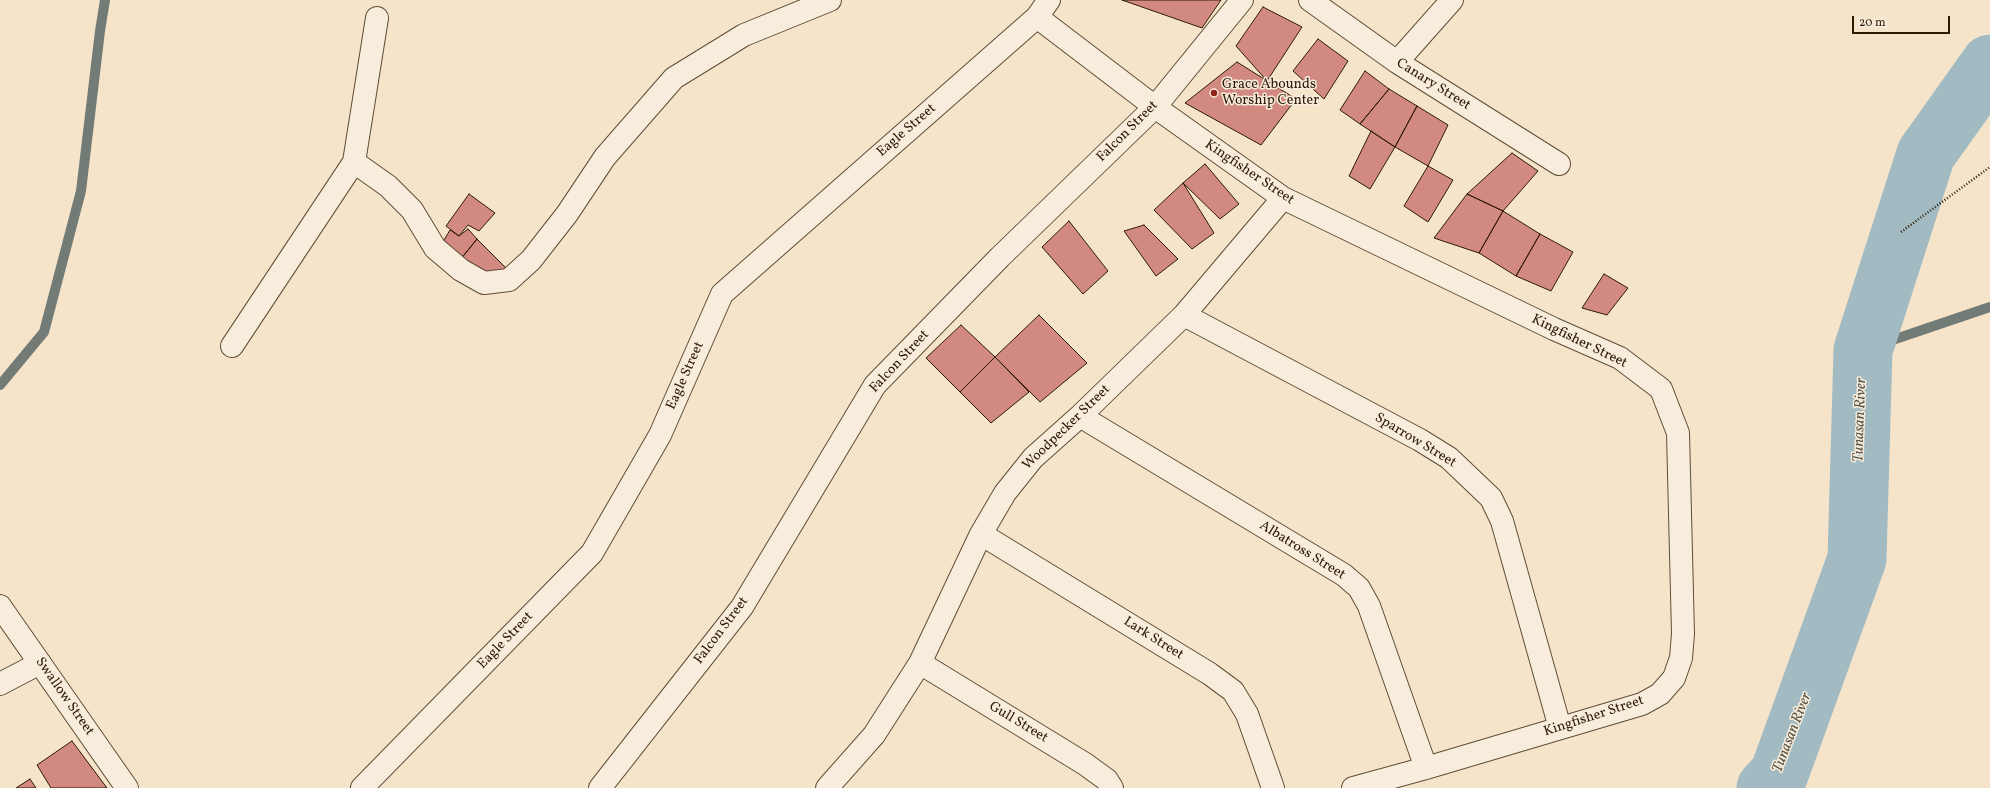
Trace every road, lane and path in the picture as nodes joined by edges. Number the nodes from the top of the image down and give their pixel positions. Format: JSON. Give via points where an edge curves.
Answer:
{"nodes":[{"id":1,"x":830,"y":0,"type":"edge"},
{"id":2,"x":1242,"y":0,"type":"edge"},
{"id":3,"x":1310,"y":0,"type":"edge"},
{"id":4,"x":1452,"y":0,"type":"edge"},
{"id":5,"x":1043,"y":8,"type":"edge"},
{"id":6,"x":377,"y":18,"type":"dead end"},
{"id":7,"x":1397,"y":62,"type":"junction"},
{"id":8,"x":1154,"y":108,"type":"junction"},
{"id":9,"x":354,"y":162,"type":"junction"},
{"id":10,"x":1559,"y":164,"type":"dead end"},
{"id":11,"x":1990,"y":167,"type":"edge"},
{"id":12,"x":1283,"y":198,"type":"junction"},
{"id":13,"x":1901,"y":232,"type":"dead end"},
{"id":14,"x":1184,"y":316,"type":"junction"},
{"id":15,"x":232,"y":346,"type":"dead end"},
{"id":16,"x":1080,"y":416,"type":"junction"},
{"id":17,"x":981,"y":534,"type":"junction"},
{"id":18,"x":0,"y":606,"type":"edge"},
{"id":19,"x":920,"y":663,"type":"junction"},
{"id":20,"x":40,"y":664,"type":"junction"},
{"id":21,"x":0,"y":684,"type":"edge"},
{"id":22,"x":1560,"y":728,"type":"junction"},
{"id":23,"x":1426,"y":768,"type":"junction"},
{"id":24,"x":127,"y":788,"type":"edge"},
{"id":25,"x":362,"y":788,"type":"edge"},
{"id":26,"x":600,"y":788,"type":"edge"},
{"id":27,"x":827,"y":788,"type":"edge"},
{"id":28,"x":1112,"y":788,"type":"edge"},
{"id":29,"x":1273,"y":788,"type":"edge"},
{"id":30,"x":1353,"y":788,"type":"edge"}],
"edges":[{"from":1,"to":9,"type":"street","via":[[744,35],[674,78],[605,157],[567,214],[531,260],[508,280],[484,283],[461,270],[435,248],[412,210],[388,186]]},
{"from":2,"to":8,"type":"street","name":"Falcon Street"},
{"from":3,"to":7,"type":"street","name":"Canary Street"},
{"from":4,"to":7,"type":"street"},
{"from":5,"to":8,"type":"street","name":"Kingfisher Street"},
{"from":5,"to":25,"type":"street","name":"Eagle Street","via":[[722,294],[660,436],[592,553]]},
{"from":6,"to":9,"type":"street"},
{"from":7,"to":10,"type":"street","name":"Canary Street"},
{"from":8,"to":12,"type":"street","name":"Kingfisher Street"},
{"from":8,"to":26,"type":"street","name":"Falcon Street","via":[[1000,257],[875,385],[742,607]]},
{"from":9,"to":15,"type":"street"},
{"from":11,"to":13,"type":"path"},
{"from":12,"to":14,"type":"street","name":"Woodpecker Street"},
{"from":12,"to":22,"type":"street","name":"Kingfisher Street","via":[[1554,330],[1620,358],[1661,389],[1678,433],[1683,634],[1681,658],[1674,678],[1660,694],[1642,704]]},
{"from":14,"to":16,"type":"street","name":"Woodpecker Street"},
{"from":14,"to":22,"type":"street","name":"Sparrow Street","via":[[1420,440],[1449,458],[1491,498],[1502,521]]},
{"from":16,"to":17,"type":"street","name":"Woodpecker Street","via":[[1033,458],[1005,493]]},
{"from":16,"to":23,"type":"street","name":"Albatross Street","via":[[1344,575],[1359,588],[1369,606]]},
{"from":17,"to":19,"type":"street","name":"Woodpecker Street"},
{"from":17,"to":29,"type":"street","name":"Lark Street","via":[[1233,690],[1247,714]]},
{"from":18,"to":20,"type":"street","name":"Swallow Street"},
{"from":19,"to":27,"type":"street","name":"Woodpecker Street","via":[[874,735]]},
{"from":19,"to":28,"type":"street","name":"Gull Street","via":[[1085,764],[1107,780]]},
{"from":20,"to":21,"type":"street"},
{"from":20,"to":24,"type":"street","name":"Swallow Street"},
{"from":22,"to":23,"type":"street","name":"Kingfisher Street"},
{"from":23,"to":30,"type":"street","name":"Kingfisher Street"}]}
